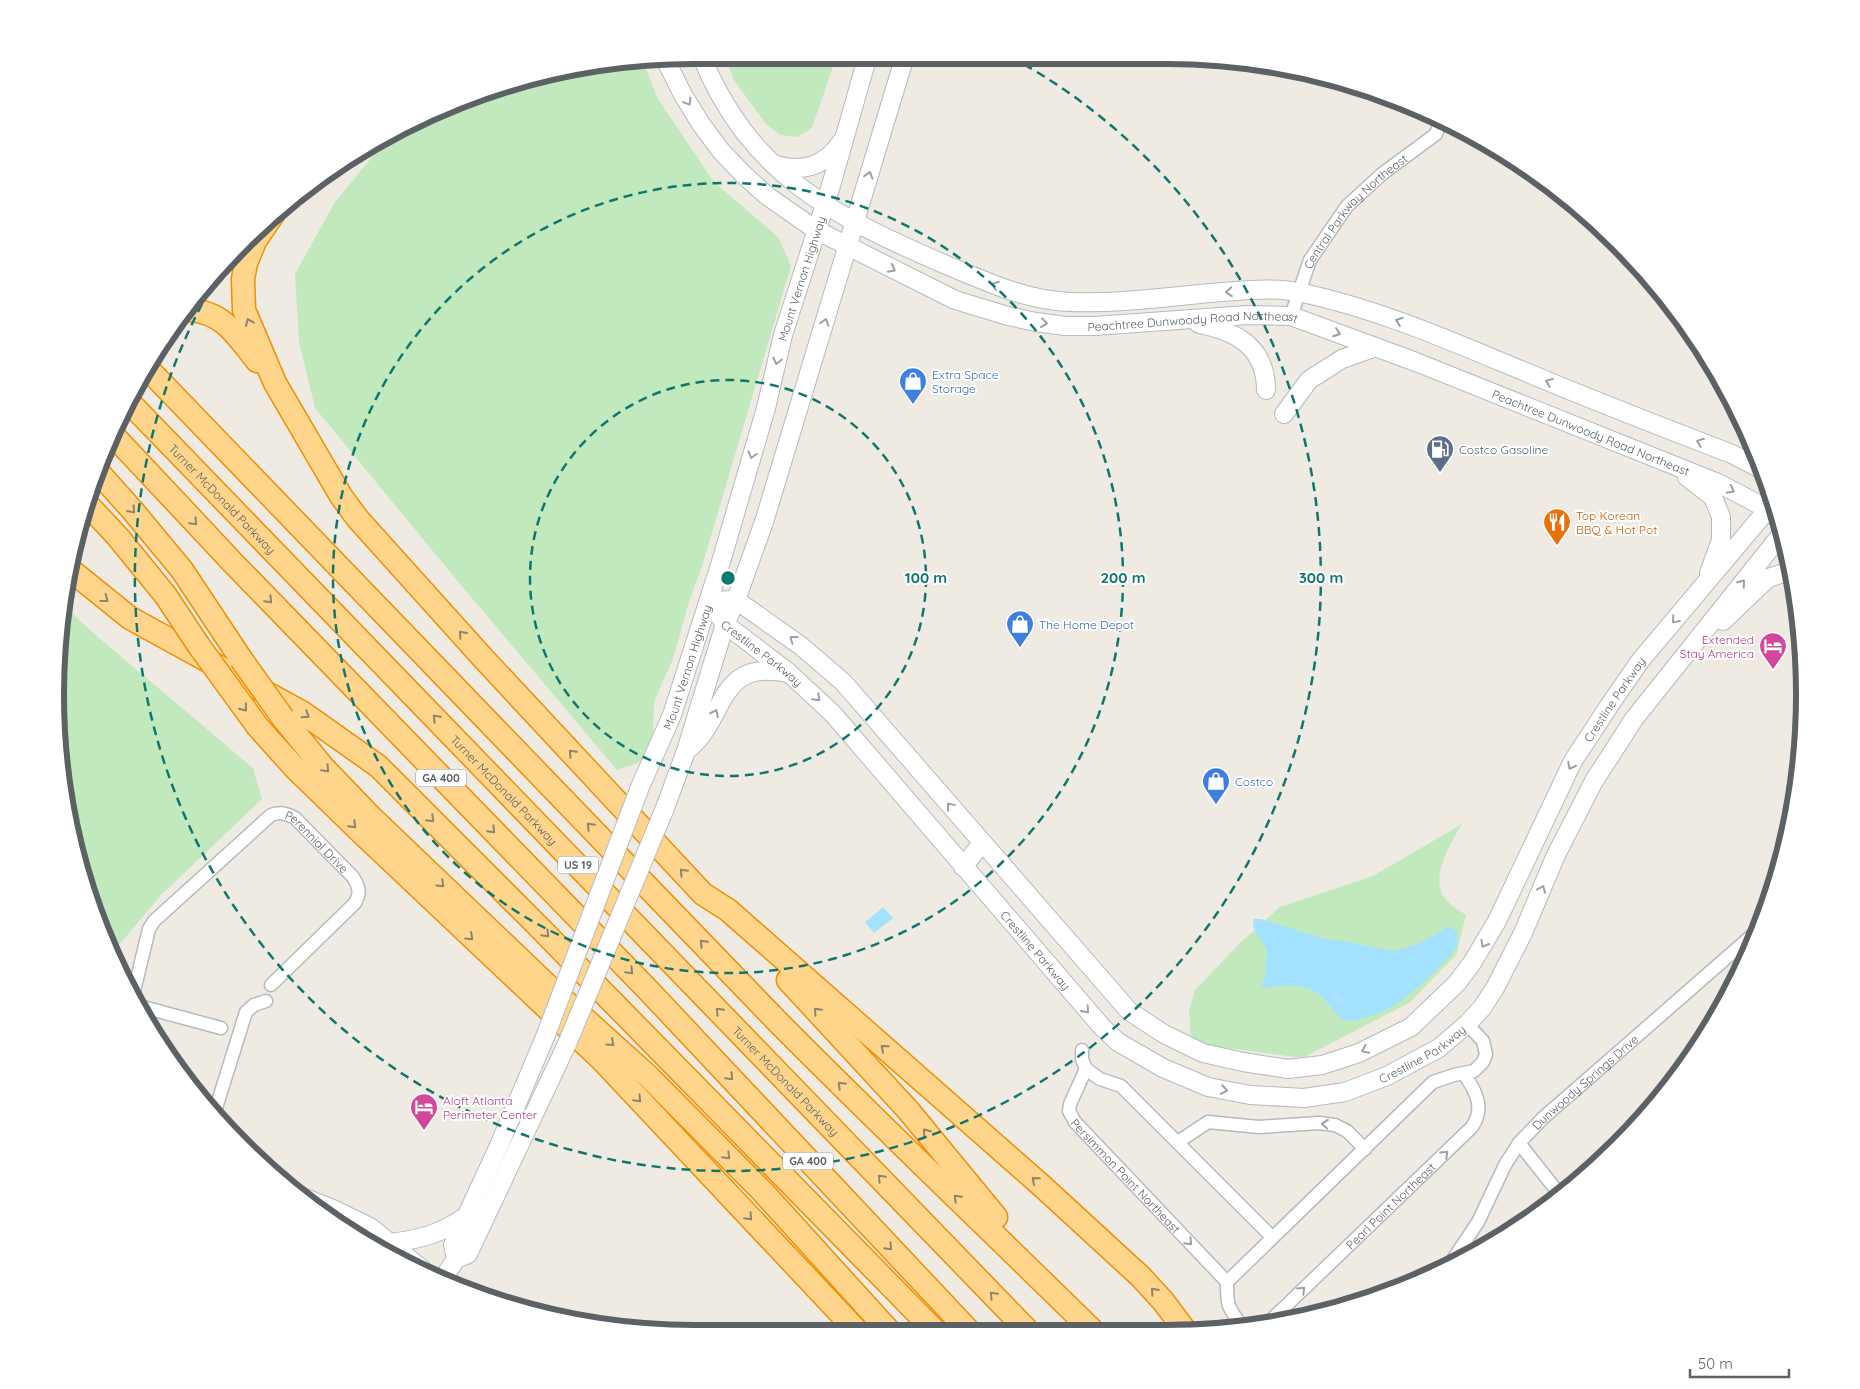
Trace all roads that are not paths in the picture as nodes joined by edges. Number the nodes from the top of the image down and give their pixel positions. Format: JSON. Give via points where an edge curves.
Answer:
{"nodes":[{"id":1,"x":706,"y":64,"type":"edge"},
{"id":2,"x":866,"y":64,"type":"edge"},
{"id":3,"x":903,"y":64,"type":"edge"},
{"id":4,"x":669,"y":65,"type":"edge"},
{"id":5,"x":1439,"y":127,"type":"edge"},
{"id":6,"x":845,"y":137,"type":"junction"},
{"id":7,"x":771,"y":163,"type":"junction"},
{"id":8,"x":824,"y":205,"type":"junction"},
{"id":9,"x":854,"y":222,"type":"junction"},
{"id":10,"x":816,"y":230,"type":"junction"},
{"id":11,"x":255,"y":242,"type":"edge"},
{"id":12,"x":848,"y":247,"type":"junction"},
{"id":13,"x":1299,"y":292,"type":"junction"},
{"id":14,"x":194,"y":310,"type":"edge"},
{"id":15,"x":1291,"y":316,"type":"junction"},
{"id":16,"x":1179,"y":320,"type":"junction"},
{"id":17,"x":1376,"y":347,"type":"junction"},
{"id":18,"x":153,"y":374,"type":"edge"},
{"id":19,"x":275,"y":383,"type":"junction"},
{"id":20,"x":1266,"y":390,"type":"dead end"},
{"id":21,"x":134,"y":407,"type":"edge"},
{"id":22,"x":1284,"y":414,"type":"dead end"},
{"id":23,"x":118,"y":440,"type":"edge"},
{"id":24,"x":1752,"y":464,"type":"edge"},
{"id":25,"x":1671,"y":465,"type":"junction"},
{"id":26,"x":103,"y":477,"type":"edge"},
{"id":27,"x":1768,"y":508,"type":"edge"},
{"id":28,"x":92,"y":509,"type":"edge"},
{"id":29,"x":1770,"y":514,"type":"edge"},
{"id":30,"x":1777,"y":540,"type":"edge"},
{"id":31,"x":1784,"y":573,"type":"edge"},
{"id":32,"x":75,"y":574,"type":"edge"},
{"id":33,"x":1706,"y":582,"type":"junction"},
{"id":34,"x":736,"y":600,"type":"junction"},
{"id":35,"x":709,"y":601,"type":"junction"},
{"id":36,"x":725,"y":624,"type":"junction"},
{"id":37,"x":789,"y":673,"type":"junction"},
{"id":38,"x":1668,"y":676,"type":"junction"},
{"id":39,"x":1611,"y":703,"type":"junction"},
{"id":40,"x":1634,"y":719,"type":"junction"},
{"id":41,"x":686,"y":751,"type":"junction"},
{"id":42,"x":982,"y":843,"type":"junction"},
{"id":43,"x":963,"y":867,"type":"junction"},
{"id":44,"x":703,"y":894,"type":"junction"},
{"id":45,"x":1497,"y":921,"type":"junction"},
{"id":46,"x":1522,"y":934,"type":"junction"},
{"id":47,"x":1746,"y":941,"type":"edge"},
{"id":48,"x":135,"y":985,"type":"edge"},
{"id":49,"x":271,"y":985,"type":"dead end"},
{"id":50,"x":266,"y":1002,"type":"dead end"},
{"id":51,"x":147,"y":1008,"type":"edge"},
{"id":52,"x":1467,"y":1024,"type":"junction"},
{"id":53,"x":221,"y":1028,"type":"dead end"},
{"id":54,"x":1082,"y":1050,"type":"dead end"},
{"id":55,"x":1086,"y":1069,"type":"junction"},
{"id":56,"x":1464,"y":1074,"type":"junction"},
{"id":57,"x":217,"y":1106,"type":"edge"},
{"id":58,"x":1178,"y":1142,"type":"junction"},
{"id":59,"x":1519,"y":1144,"type":"junction"},
{"id":60,"x":1365,"y":1149,"type":"junction"},
{"id":61,"x":778,"y":1171,"type":"junction"},
{"id":62,"x":1556,"y":1190,"type":"edge"},
{"id":63,"x":328,"y":1208,"type":"edge"},
{"id":64,"x":465,"y":1217,"type":"junction"},
{"id":65,"x":1272,"y":1237,"type":"junction"},
{"id":66,"x":391,"y":1243,"type":"junction"},
{"id":67,"x":1457,"y":1253,"type":"edge"},
{"id":68,"x":404,"y":1254,"type":"edge"},
{"id":69,"x":456,"y":1259,"type":"junction"},
{"id":70,"x":446,"y":1274,"type":"edge"},
{"id":71,"x":1227,"y":1282,"type":"junction"},
{"id":72,"x":1055,"y":1293,"type":"junction"},
{"id":73,"x":1276,"y":1315,"type":"edge"},
{"id":74,"x":1238,"y":1321,"type":"edge"},
{"id":75,"x":851,"y":1325,"type":"edge"},
{"id":76,"x":884,"y":1325,"type":"edge"},
{"id":77,"x":892,"y":1325,"type":"edge"},
{"id":78,"x":929,"y":1325,"type":"edge"},
{"id":79,"x":963,"y":1325,"type":"edge"},
{"id":80,"x":1022,"y":1325,"type":"edge"},
{"id":81,"x":1087,"y":1325,"type":"edge"},
{"id":82,"x":1180,"y":1325,"type":"edge"}],
"edges":[{"from":1,"to":7,"type":"main road","name":"Peachtree Dunwoody Road Northeast","via":[[732,114]]},
{"from":2,"to":6,"type":"main road","name":"Mount Vernon Highway"},
{"from":9,"to":3,"type":"main road","name":"Mount Vernon Highway","one_way":true},
{"from":4,"to":10,"type":"main road","name":"Peachtree Dunwoody Road Northeast","one_way":true,"via":[[683,95],[721,150],[766,194]]},
{"from":5,"to":13,"type":"street","name":"Central Parkway Northeast","via":[[1436,134],[1346,206],[1310,260]]},
{"from":6,"to":7,"type":"main road","via":[[826,158],[809,167],[791,169]]},
{"from":6,"to":8,"type":"main road","name":"Mount Vernon Highway"},
{"from":7,"to":8,"type":"main road","name":"Peachtree Dunwoody Road Northeast"},
{"from":8,"to":9,"type":"main road","name":"Peachtree Dunwoody Road Northeast"},
{"from":8,"to":10,"type":"main road","name":"Mount Vernon Highway"},
{"from":9,"to":12,"type":"main road","name":"Mount Vernon Highway"},
{"from":13,"to":9,"type":"main road","name":"Peachtree Dunwoody Road Northeast","one_way":true,"via":[[1250,290],[1094,303],[1042,299],[972,276]]},
{"from":10,"to":12,"type":"main road","name":"Peachtree Dunwoody Road Northeast"},
{"from":10,"to":35,"type":"main road","name":"Mount Vernon Highway","one_way":true,"via":[[783,335],[766,408]]},
{"from":19,"to":11,"type":"highway","one_way":true,"via":[[244,310],[243,279]]},
{"from":12,"to":16,"type":"main road","name":"Peachtree Dunwoody Road Northeast","one_way":true,"via":[[955,300],[1027,320],[1065,326]]},
{"from":34,"to":12,"type":"main road","name":"Mount Vernon Highway","one_way":true,"via":[[764,522]]},
{"from":13,"to":15,"type":"street","name":"Central Parkway Northeast"},
{"from":24,"to":13,"type":"main road","name":"Peachtree Dunwoody Road Northeast","one_way":true,"via":[[1428,332],[1356,305]]},
{"from":14,"to":19,"type":"highway","via":[[224,322]]},
{"from":15,"to":16,"type":"main road","name":"Peachtree Dunwoody Road Northeast","via":[[1247,315]]},
{"from":15,"to":17,"type":"main road","name":"Peachtree Dunwoody Road Northeast","one_way":true},
{"from":16,"to":20,"type":"main road","via":[[1216,327],[1249,344],[1260,362]]},
{"from":17,"to":22,"type":"main road","via":[[1342,359],[1309,380]]},
{"from":17,"to":25,"type":"main road","name":"Peachtree Dunwoody Road Northeast"},
{"from":72,"to":18,"type":"highway","number":"US 19","one_way":true,"via":[[775,1019]]},
{"from":44,"to":19,"type":"highway","one_way":true,"via":[[357,518]]},
{"from":80,"to":21,"type":"highway","name":"Turner McDonald Parkway","number":"US 19","one_way":true},
{"from":23,"to":79,"type":"highway","number":"GA 400","one_way":true,"via":[[249,580],[649,991]]},
{"from":25,"to":27,"type":"main road","name":"Peachtree Dunwoody Road Northeast","one_way":true,"via":[[1718,483]]},
{"from":25,"to":33,"type":"main road","via":[[1713,497],[1721,516],[1721,540]]},
{"from":26,"to":76,"type":"highway","one_way":true,"bridge":true,"via":[[182,570],[283,718],[322,766],[547,985],[649,1077],[763,1192]]},
{"from":28,"to":75,"type":"highway","one_way":true,"bridge":true,"via":[[166,596],[258,727],[295,768],[602,1060]]},
{"from":29,"to":33,"type":"main road","name":"Crestline Parkway"},
{"from":38,"to":30,"type":"main road","name":"Crestline Parkway","one_way":true},
{"from":31,"to":38,"type":"main road","via":[[1768,578]]},
{"from":32,"to":61,"type":"highway","one_way":true,"via":[[130,618],[303,712],[378,766]]},
{"from":33,"to":39,"type":"main road","name":"Crestline Parkway","one_way":true,"via":[[1640,661]]},
{"from":34,"to":35,"type":"main road","name":"Crestline Parkway"},
{"from":34,"to":36,"type":"main road","name":"Mount Vernon Highway"},
{"from":42,"to":34,"type":"main road","name":"Crestline Parkway","one_way":true,"via":[[843,682],[801,646]]},
{"from":35,"to":36,"type":"main road","name":"Crestline Parkway"},
{"from":35,"to":64,"type":"main road","name":"Mount Vernon Highway","bridge":true,"via":[[672,715],[640,787],[544,1037]]},
{"from":36,"to":37,"type":"main road","name":"Crestline Parkway"},
{"from":36,"to":41,"type":"main road","name":"Mount Vernon Highway"},
{"from":41,"to":37,"type":"main road","one_way":true,"via":[[698,742],[726,691],[738,680],[762,670]]},
{"from":37,"to":43,"type":"main road","name":"Crestline Parkway","one_way":true,"via":[[833,714]]},
{"from":38,"to":40,"type":"main road","name":"Crestline Parkway"},
{"from":39,"to":40,"type":"main road"},
{"from":39,"to":45,"type":"main road","name":"Crestline Parkway","one_way":true,"via":[[1573,761]]},
{"from":46,"to":40,"type":"main road","name":"Crestline Parkway","one_way":true,"via":[[1556,855],[1594,782]]},
{"from":41,"to":69,"type":"main road","name":"Mount Vernon Highway","bridge":true,"via":[[666,808],[567,1044],[468,1254]]},
{"from":42,"to":43,"type":"main road"},
{"from":45,"to":42,"type":"main road","name":"Crestline Parkway","one_way":true,"via":[[1457,983],[1410,1027],[1359,1053],[1322,1064],[1288,1069],[1252,1064],[1203,1053],[1164,1034],[1129,1011]]},
{"from":43,"to":52,"type":"main road","name":"Crestline Parkway","one_way":true,"via":[[1118,1042],[1163,1068],[1208,1087],[1250,1095],[1304,1098],[1345,1092],[1387,1076],[1438,1048]]},
{"from":72,"to":44,"type":"highway","one_way":true,"via":[[908,1110]]},
{"from":82,"to":44,"type":"highway","one_way":true,"via":[[1141,1277],[1042,1186],[728,910]]},
{"from":45,"to":46,"type":"main road"},
{"from":46,"to":52,"type":"main road","name":"Crestline Parkway","via":[[1495,988]]},
{"from":47,"to":59,"type":"street","name":"Dunwoody Springs Drive","via":[[1543,1118]]},
{"from":48,"to":49,"type":"street","name":"Perennial Drive","via":[[149,929],[154,921],[271,815],[278,813],[295,818],[352,877],[359,887],[359,895],[355,903]]},
{"from":50,"to":57,"type":"street","via":[[254,1005],[246,1012]]},
{"from":51,"to":53,"type":"street"},
{"from":52,"to":56,"type":"street","via":[[1483,1041],[1486,1054],[1474,1071]]},
{"from":54,"to":55,"type":"street"},
{"from":55,"to":58,"type":"street","via":[[1100,1079],[1121,1086]]},
{"from":55,"to":71,"type":"street","name":"Persimmon Point Northeast","one_way":true,"via":[[1070,1104],[1069,1111],[1075,1122]]},
{"from":56,"to":60,"type":"street","via":[[1433,1082]]},
{"from":73,"to":56,"type":"street","name":"Pearl Point Northeast","one_way":true,"via":[[1472,1127],[1479,1114],[1479,1104],[1476,1090]]},
{"from":60,"to":58,"type":"street","one_way":true,"via":[[1347,1131],[1319,1123],[1259,1127],[1208,1122]]},
{"from":58,"to":65,"type":"street"},
{"from":59,"to":62,"type":"street"},
{"from":59,"to":67,"type":"street","name":"Dunwoody Springs Drive","via":[[1505,1165],[1478,1222]]},
{"from":60,"to":65,"type":"street"},
{"from":61,"to":77,"type":"highway"},
{"from":61,"to":78,"type":"highway"},
{"from":63,"to":66,"type":"main road","via":[[370,1227]]},
{"from":64,"to":66,"type":"main road","via":[[433,1234]]},
{"from":64,"to":69,"type":"main road","name":"Mount Vernon Highway","via":[[453,1246]]},
{"from":65,"to":71,"type":"street"},
{"from":66,"to":68,"type":"main road"},
{"from":69,"to":70,"type":"main road","name":"Mount Vernon Highway"},
{"from":71,"to":74,"type":"street","via":[[1227,1303]]},
{"from":72,"to":81,"type":"highway","number":"US 19"}]}
